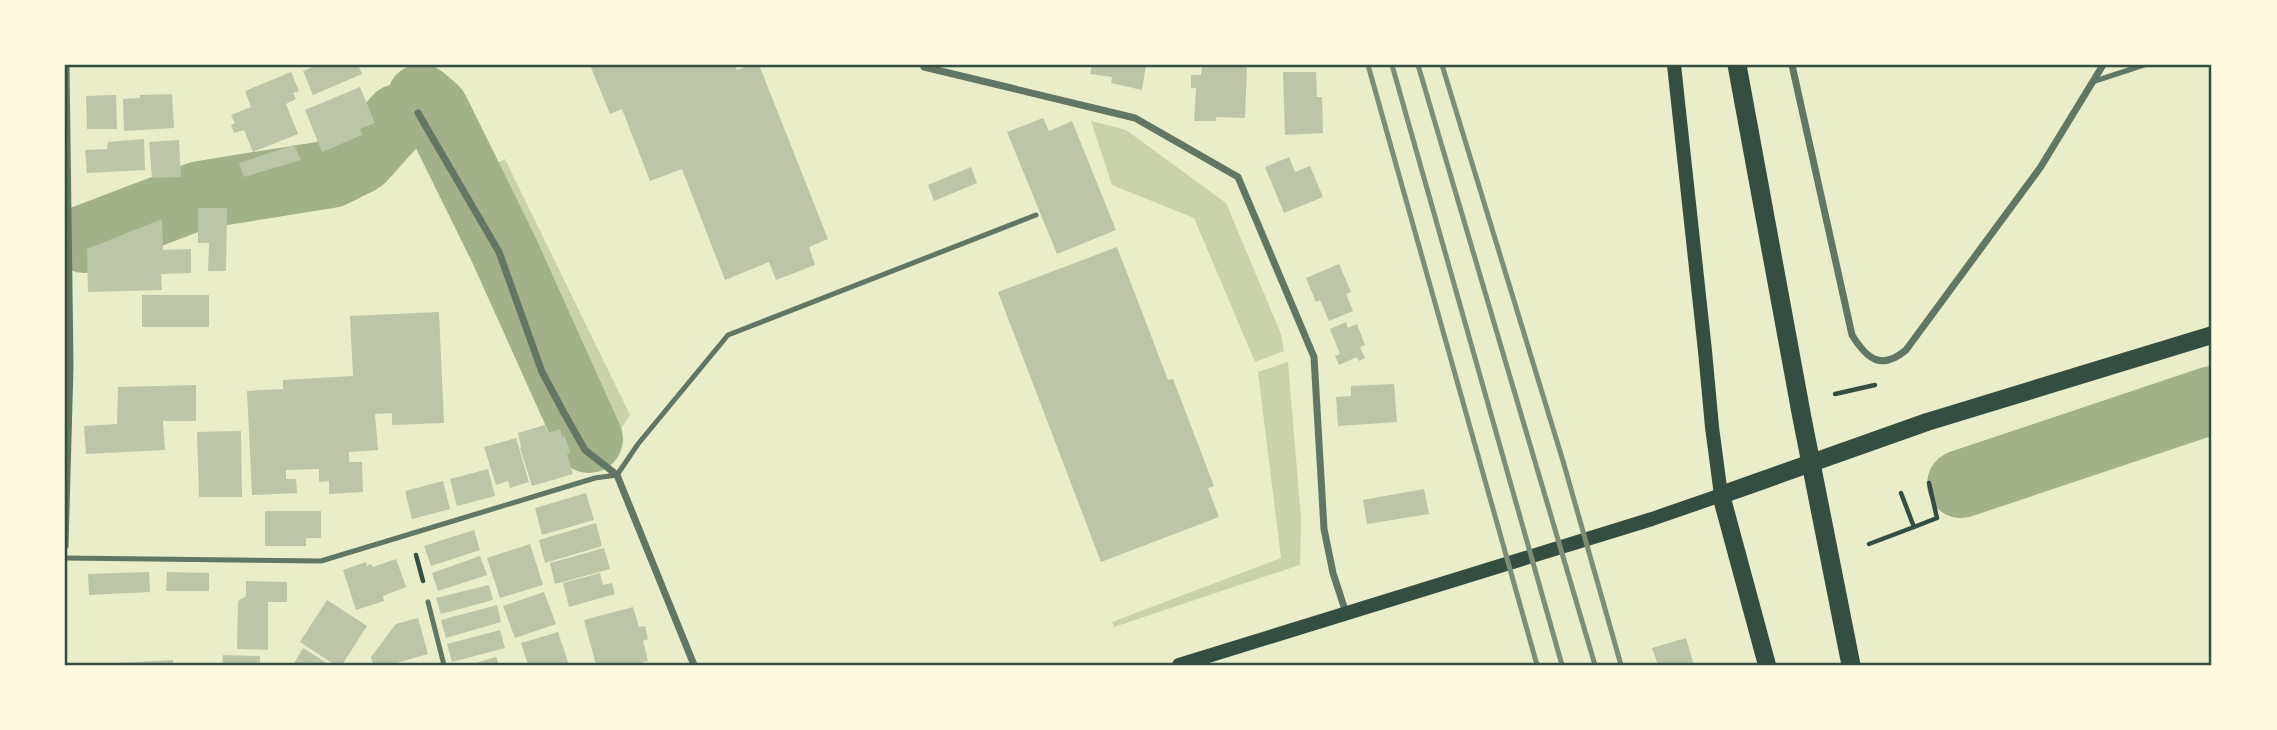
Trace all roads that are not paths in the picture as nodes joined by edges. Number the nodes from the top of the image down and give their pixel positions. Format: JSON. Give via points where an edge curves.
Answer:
{"nodes":[{"id":1,"x":66,"y":65,"type":"edge"},
{"id":2,"x":1674,"y":65,"type":"edge"},
{"id":3,"x":1737,"y":65,"type":"edge"},
{"id":4,"x":1792,"y":65,"type":"edge"},
{"id":5,"x":2104,"y":65,"type":"edge"},
{"id":6,"x":2144,"y":65,"type":"edge"},
{"id":7,"x":924,"y":67,"type":"dead end"},
{"id":8,"x":2095,"y":81,"type":"junction"},
{"id":9,"x":418,"y":113,"type":"dead end"},
{"id":10,"x":1036,"y":215,"type":"dead end"},
{"id":11,"x":2212,"y":335,"type":"edge"},
{"id":12,"x":67,"y":366,"type":"edge"},
{"id":13,"x":617,"y":475,"type":"junction"},
{"id":14,"x":1721,"y":495,"type":"junction"},
{"id":15,"x":65,"y":546,"type":"edge"},
{"id":16,"x":65,"y":558,"type":"edge"},
{"id":17,"x":428,"y":602,"type":"road end"},
{"id":18,"x":1346,"y":613,"type":"junction"},
{"id":19,"x":443,"y":665,"type":"edge"},
{"id":20,"x":694,"y":665,"type":"edge"},
{"id":21,"x":1179,"y":665,"type":"edge"},
{"id":22,"x":1767,"y":665,"type":"edge"},
{"id":23,"x":1851,"y":665,"type":"edge"}],
"edges":[{"from":1,"to":12,"type":"street"},
{"from":2,"to":14,"type":"main road"},
{"from":3,"to":23,"type":"highway"},
{"from":4,"to":8,"type":"street","via":[[1852,335],[1875,360],[1894,360],[1906,350],[2039,168]]},
{"from":5,"to":8,"type":"street"},
{"from":6,"to":8,"type":"lane"},
{"from":7,"to":18,"type":"street","via":[[1135,118],[1238,177],[1314,357],[1324,529]]},
{"from":9,"to":13,"type":"street","via":[[499,252],[542,372],[564,413],[585,450]]},
{"from":10,"to":13,"type":"lane","via":[[728,335]]},
{"from":11,"to":14,"type":"main road","via":[[1927,422]]},
{"from":12,"to":15,"type":"street"},
{"from":13,"to":16,"type":"lane","via":[[321,561]]},
{"from":13,"to":20,"type":"street"},
{"from":14,"to":18,"type":"main road"},
{"from":14,"to":22,"type":"main road"},
{"from":17,"to":19,"type":"lane"},
{"from":18,"to":21,"type":"main road"}]}
